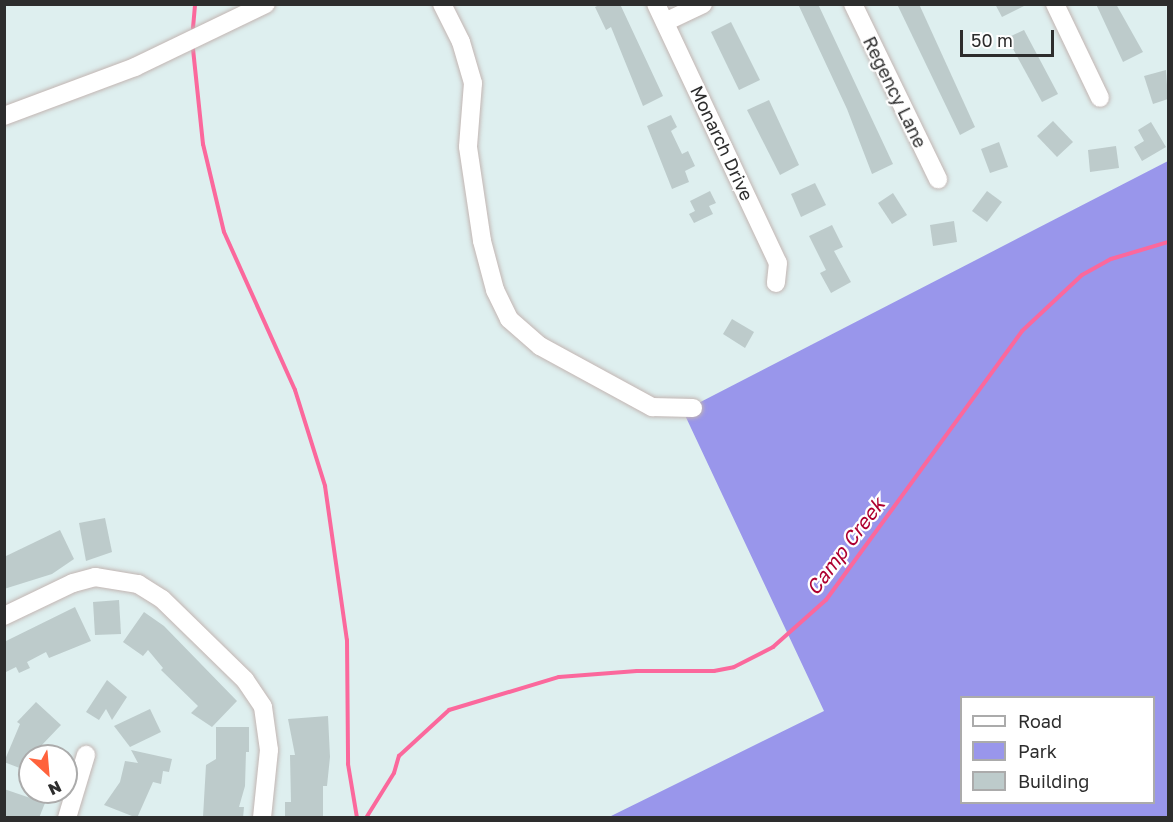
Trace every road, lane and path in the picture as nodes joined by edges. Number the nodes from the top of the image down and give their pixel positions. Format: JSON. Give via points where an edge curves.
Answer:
{"nodes":[{"id":1,"x":266,"y":4,"type":"edge"},
{"id":2,"x":442,"y":4,"type":"edge"},
{"id":3,"x":656,"y":4,"type":"edge"},
{"id":4,"x":703,"y":4,"type":"edge"},
{"id":5,"x":853,"y":4,"type":"edge"},
{"id":6,"x":1055,"y":4,"type":"edge"},
{"id":7,"x":664,"y":22,"type":"junction"},
{"id":8,"x":1100,"y":98,"type":"dead end"},
{"id":9,"x":4,"y":116,"type":"edge"},
{"id":10,"x":938,"y":178,"type":"dead end"},
{"id":11,"x":776,"y":283,"type":"dead end"},
{"id":12,"x":693,"y":408,"type":"dead end"},
{"id":13,"x":4,"y":616,"type":"edge"},
{"id":14,"x":86,"y":754,"type":"dead end"},
{"id":15,"x":67,"y":818,"type":"edge"},
{"id":16,"x":262,"y":818,"type":"edge"}],
"edges":[{"from":1,"to":9,"type":"street","via":[[135,67]]},
{"from":2,"to":12,"type":"street","via":[[461,42],[473,83],[468,147],[480,229],[495,290],[509,319],[540,346],[652,407]]},
{"from":3,"to":7,"type":"street","name":"Monarch Drive"},
{"from":4,"to":7,"type":"street"},
{"from":5,"to":10,"type":"street","name":"Regency Lane"},
{"from":6,"to":8,"type":"street"},
{"from":7,"to":11,"type":"street","name":"Monarch Drive","via":[[778,263]]},
{"from":13,"to":16,"type":"street","via":[[73,583],[95,578],[138,584],[162,599],[245,680],[263,707],[269,750]]},
{"from":14,"to":15,"type":"street"}]}
